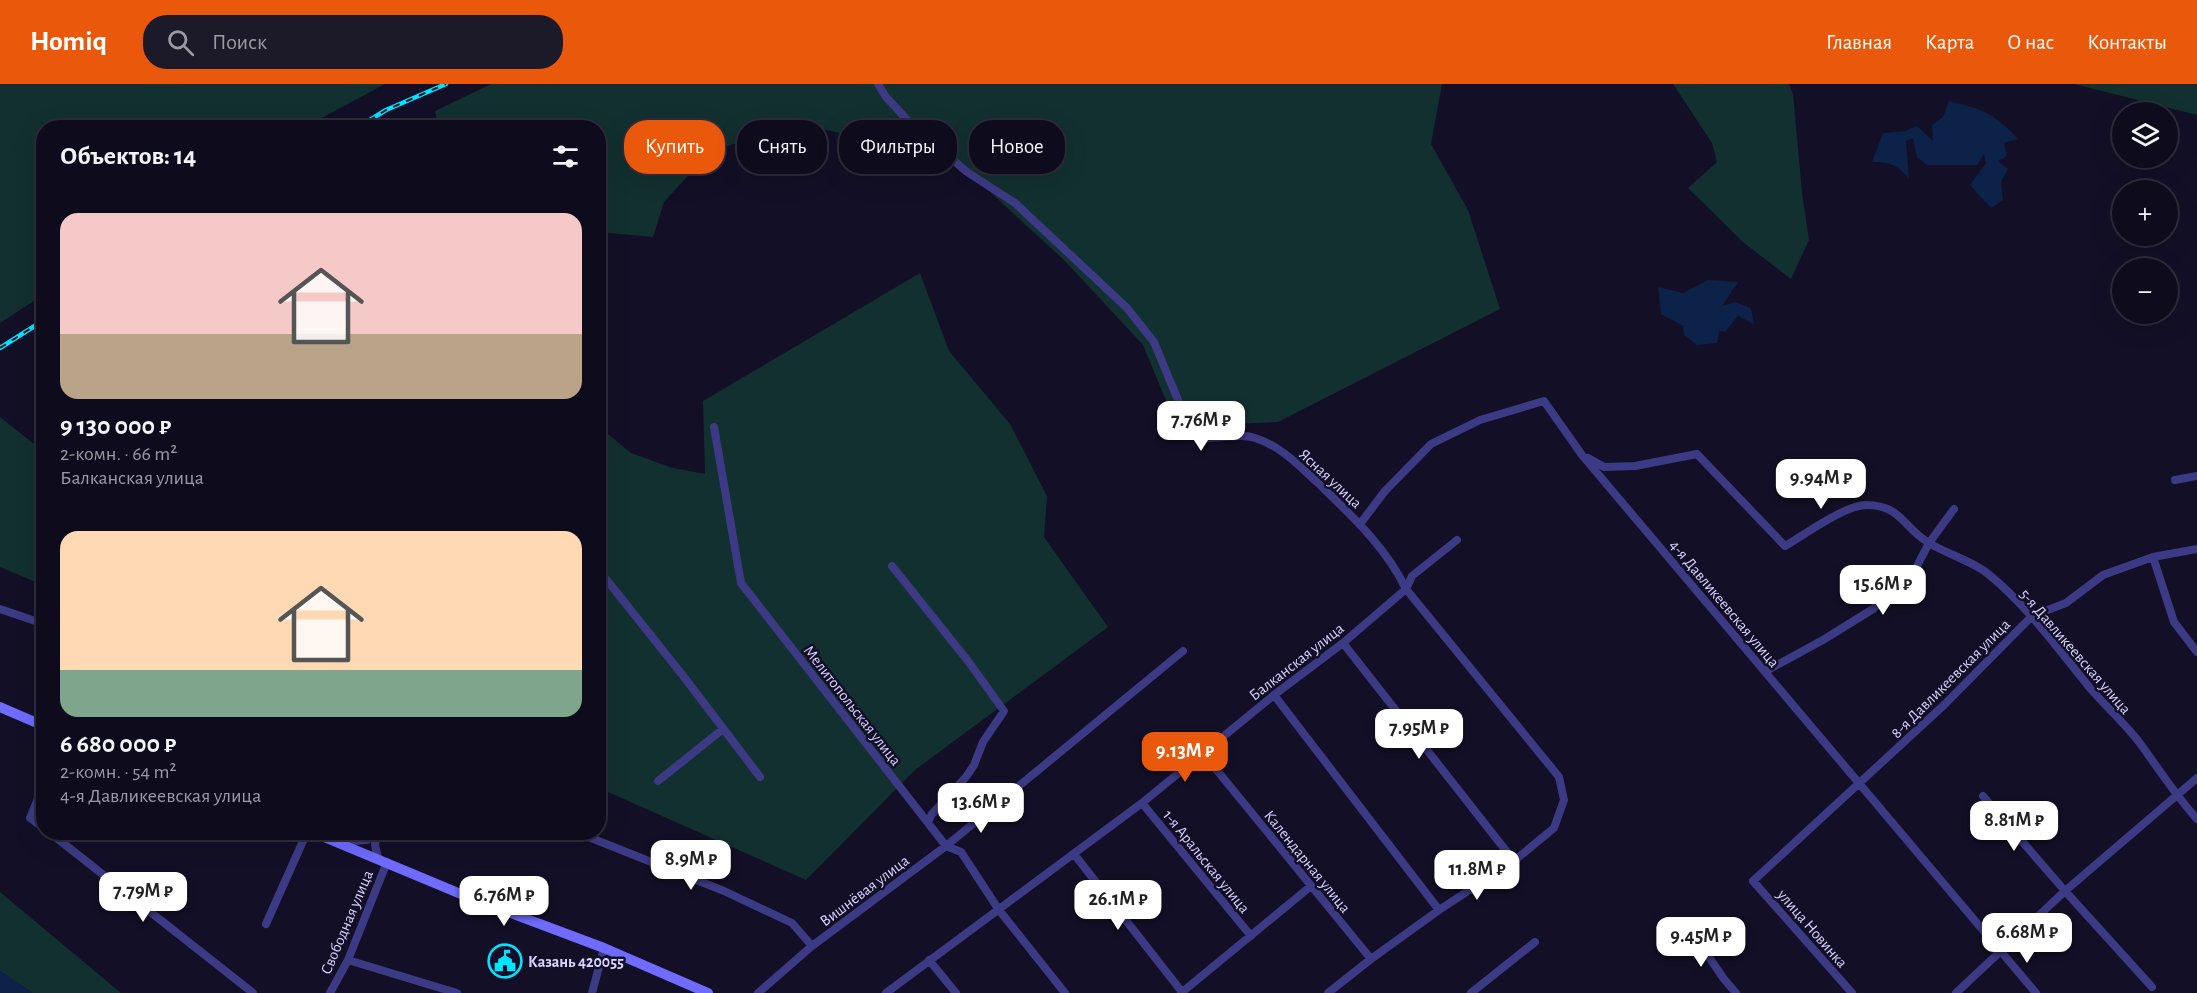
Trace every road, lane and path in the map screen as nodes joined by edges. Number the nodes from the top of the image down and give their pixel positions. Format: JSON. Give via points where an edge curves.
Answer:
{"nodes":[{"id":1,"x":878,"y":84,"type":"edge"},
{"id":2,"x":714,"y":428,"type":"dead end"},
{"id":3,"x":1582,"y":455,"type":"junction"},
{"id":4,"x":2197,"y":476,"type":"edge"},
{"id":5,"x":2175,"y":480,"type":"dead end"},
{"id":6,"x":1954,"y":509,"type":"dead end"},
{"id":7,"x":1360,"y":524,"type":"junction"},
{"id":8,"x":1457,"y":540,"type":"dead end"},
{"id":9,"x":1929,"y":543,"type":"junction"},
{"id":10,"x":2197,"y":549,"type":"edge"},
{"id":11,"x":2153,"y":557,"type":"junction"},
{"id":12,"x":892,"y":566,"type":"dead end"},
{"id":13,"x":606,"y":579,"type":"edge"},
{"id":14,"x":1406,"y":589,"type":"junction"},
{"id":15,"x":0,"y":609,"type":"edge"},
{"id":16,"x":2032,"y":616,"type":"junction"},
{"id":17,"x":36,"y":621,"type":"edge"},
{"id":18,"x":1343,"y":643,"type":"junction"},
{"id":19,"x":1183,"y":651,"type":"dead end"},
{"id":20,"x":2197,"y":652,"type":"edge"},
{"id":21,"x":1766,"y":671,"type":"junction"},
{"id":22,"x":1274,"y":695,"type":"junction"},
{"id":23,"x":0,"y":707,"type":"edge"},
{"id":24,"x":36,"y":723,"type":"edge"},
{"id":25,"x":723,"y":729,"type":"junction"},
{"id":26,"x":1202,"y":752,"type":"junction"},
{"id":27,"x":759,"y":777,"type":"dead end"},
{"id":28,"x":2197,"y":778,"type":"edge"},
{"id":29,"x":658,"y":781,"type":"dead end"},
{"id":30,"x":1860,"y":784,"type":"junction"},
{"id":31,"x":2175,"y":795,"type":"junction"},
{"id":32,"x":1983,"y":796,"type":"dead end"},
{"id":33,"x":1142,"y":802,"type":"junction"},
{"id":34,"x":36,"y":803,"type":"edge"},
{"id":35,"x":2197,"y":819,"type":"edge"},
{"id":36,"x":36,"y":822,"type":"edge"},
{"id":37,"x":928,"y":822,"type":"junction"},
{"id":38,"x":59,"y":840,"type":"edge"},
{"id":39,"x":303,"y":840,"type":"edge"},
{"id":40,"x":331,"y":840,"type":"edge"},
{"id":41,"x":362,"y":840,"type":"edge"},
{"id":42,"x":376,"y":840,"type":"edge"},
{"id":43,"x":596,"y":840,"type":"edge"},
{"id":44,"x":336,"y":842,"type":"junction"},
{"id":45,"x":946,"y":846,"type":"junction"},
{"id":46,"x":1074,"y":854,"type":"junction"},
{"id":47,"x":382,"y":860,"type":"junction"},
{"id":48,"x":1514,"y":861,"type":"junction"},
{"id":49,"x":1753,"y":881,"type":"joint"},
{"id":50,"x":1311,"y":886,"type":"junction"},
{"id":51,"x":2065,"y":891,"type":"junction"},
{"id":52,"x":999,"y":910,"type":"junction"},
{"id":53,"x":1439,"y":910,"type":"junction"},
{"id":54,"x":266,"y":924,"type":"dead end"},
{"id":55,"x":1687,"y":926,"type":"dead end"},
{"id":56,"x":1251,"y":936,"type":"junction"},
{"id":57,"x":1535,"y":942,"type":"dead end"},
{"id":58,"x":812,"y":946,"type":"junction"},
{"id":59,"x":604,"y":948,"type":"junction"},
{"id":60,"x":1999,"y":951,"type":"junction"},
{"id":61,"x":1371,"y":959,"type":"junction"},
{"id":62,"x":348,"y":960,"type":"junction"},
{"id":63,"x":929,"y":960,"type":"junction"},
{"id":64,"x":2152,"y":987,"type":"dead end"},
{"id":65,"x":1182,"y":992,"type":"edge"},
{"id":66,"x":253,"y":993,"type":"edge"},
{"id":67,"x":330,"y":993,"type":"edge"},
{"id":68,"x":457,"y":993,"type":"edge"},
{"id":69,"x":592,"y":993,"type":"edge"},
{"id":70,"x":708,"y":993,"type":"edge"},
{"id":71,"x":758,"y":993,"type":"edge"},
{"id":72,"x":886,"y":993,"type":"edge"},
{"id":73,"x":956,"y":993,"type":"edge"},
{"id":74,"x":1065,"y":993,"type":"edge"},
{"id":75,"x":1328,"y":993,"type":"edge"},
{"id":76,"x":1471,"y":993,"type":"edge"},
{"id":77,"x":1736,"y":993,"type":"edge"},
{"id":78,"x":1852,"y":993,"type":"edge"},
{"id":79,"x":1956,"y":993,"type":"edge"},
{"id":80,"x":2036,"y":993,"type":"edge"}],
"edges":[{"from":1,"to":7,"type":"street","name":"Ясная улица","via":[[910,123],[967,172],[1015,203],[1127,308],[1154,342],[1192,434],[1202,439],[1253,437],[1281,450]]},
{"from":2,"to":37,"type":"street","name":"Мелитопольская улица","via":[[741,583]]},
{"from":3,"to":7,"type":"street","name":"4-я Давликеевская улица","via":[[1544,401],[1480,420],[1431,444],[1385,491]]},
{"from":3,"to":9,"type":"street","name":"5-я Давликеевская улица","via":[[1604,467],[1635,466],[1697,454],[1785,546],[1832,518],[1868,505],[1902,517]]},
{"from":3,"to":21,"type":"street","name":"4-я Давликеевская улица"},
{"from":4,"to":5,"type":"street"},
{"from":6,"to":9,"type":"street"},
{"from":7,"to":14,"type":"street","name":"Ясная улица","via":[[1398,572]]},
{"from":8,"to":14,"type":"street","name":"Балканская улица","via":[[1412,576]]},
{"from":9,"to":16,"type":"street","name":"5-я Давликеевская улица","via":[[1985,572]]},
{"from":9,"to":21,"type":"street","via":[[1915,570],[1873,609]]},
{"from":10,"to":11,"type":"street","name":"8-я Давликеевская улица"},
{"from":11,"to":16,"type":"street","name":"8-я Давликеевская улица","via":[[2103,575],[2066,603]]},
{"from":11,"to":20,"type":"street","via":[[2174,622]]},
{"from":12,"to":37,"type":"street","via":[[1004,711],[983,742],[974,765]]},
{"from":13,"to":25,"type":"street"},
{"from":14,"to":18,"type":"street","name":"Балканская улица"},
{"from":14,"to":48,"type":"street","name":"Ясная улица","via":[[1559,777],[1564,800],[1554,828]]},
{"from":15,"to":17,"type":"street"},
{"from":16,"to":30,"type":"street","name":"8-я Давликеевская улица"},
{"from":16,"to":31,"type":"street","name":"5-я Давликеевская улица","via":[[2141,744]]},
{"from":18,"to":22,"type":"street","name":"Балканская улица"},
{"from":18,"to":48,"type":"street"},
{"from":19,"to":45,"type":"street","name":"Вишнёвая улица"},
{"from":21,"to":30,"type":"street","name":"4-я Давликеевская улица"},
{"from":22,"to":26,"type":"street","name":"Балканская улица"},
{"from":22,"to":53,"type":"street"},
{"from":23,"to":24,"type":"street"},
{"from":25,"to":27,"type":"street"},
{"from":25,"to":29,"type":"street"},
{"from":26,"to":33,"type":"street","name":"Балканская улица"},
{"from":26,"to":50,"type":"street","name":"Календарная улица"},
{"from":28,"to":31,"type":"street"},
{"from":30,"to":49,"type":"street","name":"8-я Давликеевская улица"},
{"from":30,"to":60,"type":"street","name":"4-я Давликеевская улица"},
{"from":31,"to":35,"type":"street","name":"5-я Давликеевская улица"},
{"from":31,"to":51,"type":"street"},
{"from":32,"to":51,"type":"street"},
{"from":33,"to":46,"type":"street","name":"Балканская улица"},
{"from":33,"to":56,"type":"street","name":"1-я Аральская улица"},
{"from":34,"to":36,"type":"street","via":[[30,818]]},
{"from":37,"to":45,"type":"street","name":"Мелитопольская улица"},
{"from":38,"to":66,"type":"street"},
{"from":39,"to":54,"type":"street"},
{"from":40,"to":44,"type":"street"},
{"from":41,"to":44,"type":"street"},
{"from":42,"to":47,"type":"street"},
{"from":43,"to":58,"type":"street","via":[[792,923]]},
{"from":44,"to":47,"type":"street"},
{"from":45,"to":52,"type":"street","name":"Мелитопольская улица","via":[[961,852]]},
{"from":45,"to":58,"type":"street","name":"Вишнёвая улица"},
{"from":46,"to":52,"type":"street","name":"Балканская улица"},
{"from":46,"to":65,"type":"street"},
{"from":47,"to":59,"type":"street","via":[[477,901]]},
{"from":47,"to":62,"type":"street","name":"Свободная улица"},
{"from":48,"to":53,"type":"street"},
{"from":49,"to":78,"type":"street","name":"улица Новинка"},
{"from":50,"to":56,"type":"street"},
{"from":50,"to":61,"type":"street","name":"Календарная улица"},
{"from":51,"to":60,"type":"street"},
{"from":51,"to":64,"type":"street"},
{"from":52,"to":63,"type":"street","name":"Балканская улица"},
{"from":52,"to":74,"type":"street","name":"Мелитопольская улица"},
{"from":53,"to":61,"type":"street"},
{"from":55,"to":77,"type":"street"},
{"from":56,"to":65,"type":"street"},
{"from":57,"to":76,"type":"street"},
{"from":58,"to":71,"type":"street","name":"Вишнёвая улица"},
{"from":59,"to":69,"type":"street"},
{"from":59,"to":70,"type":"street"},
{"from":60,"to":79,"type":"street"},
{"from":60,"to":80,"type":"street","name":"4-я Давликеевская улица"},
{"from":61,"to":75,"type":"street"},
{"from":62,"to":67,"type":"street","name":"Свободная улица"},
{"from":62,"to":68,"type":"street"},
{"from":63,"to":72,"type":"street","name":"Балканская улица"},
{"from":63,"to":73,"type":"street"}]}
